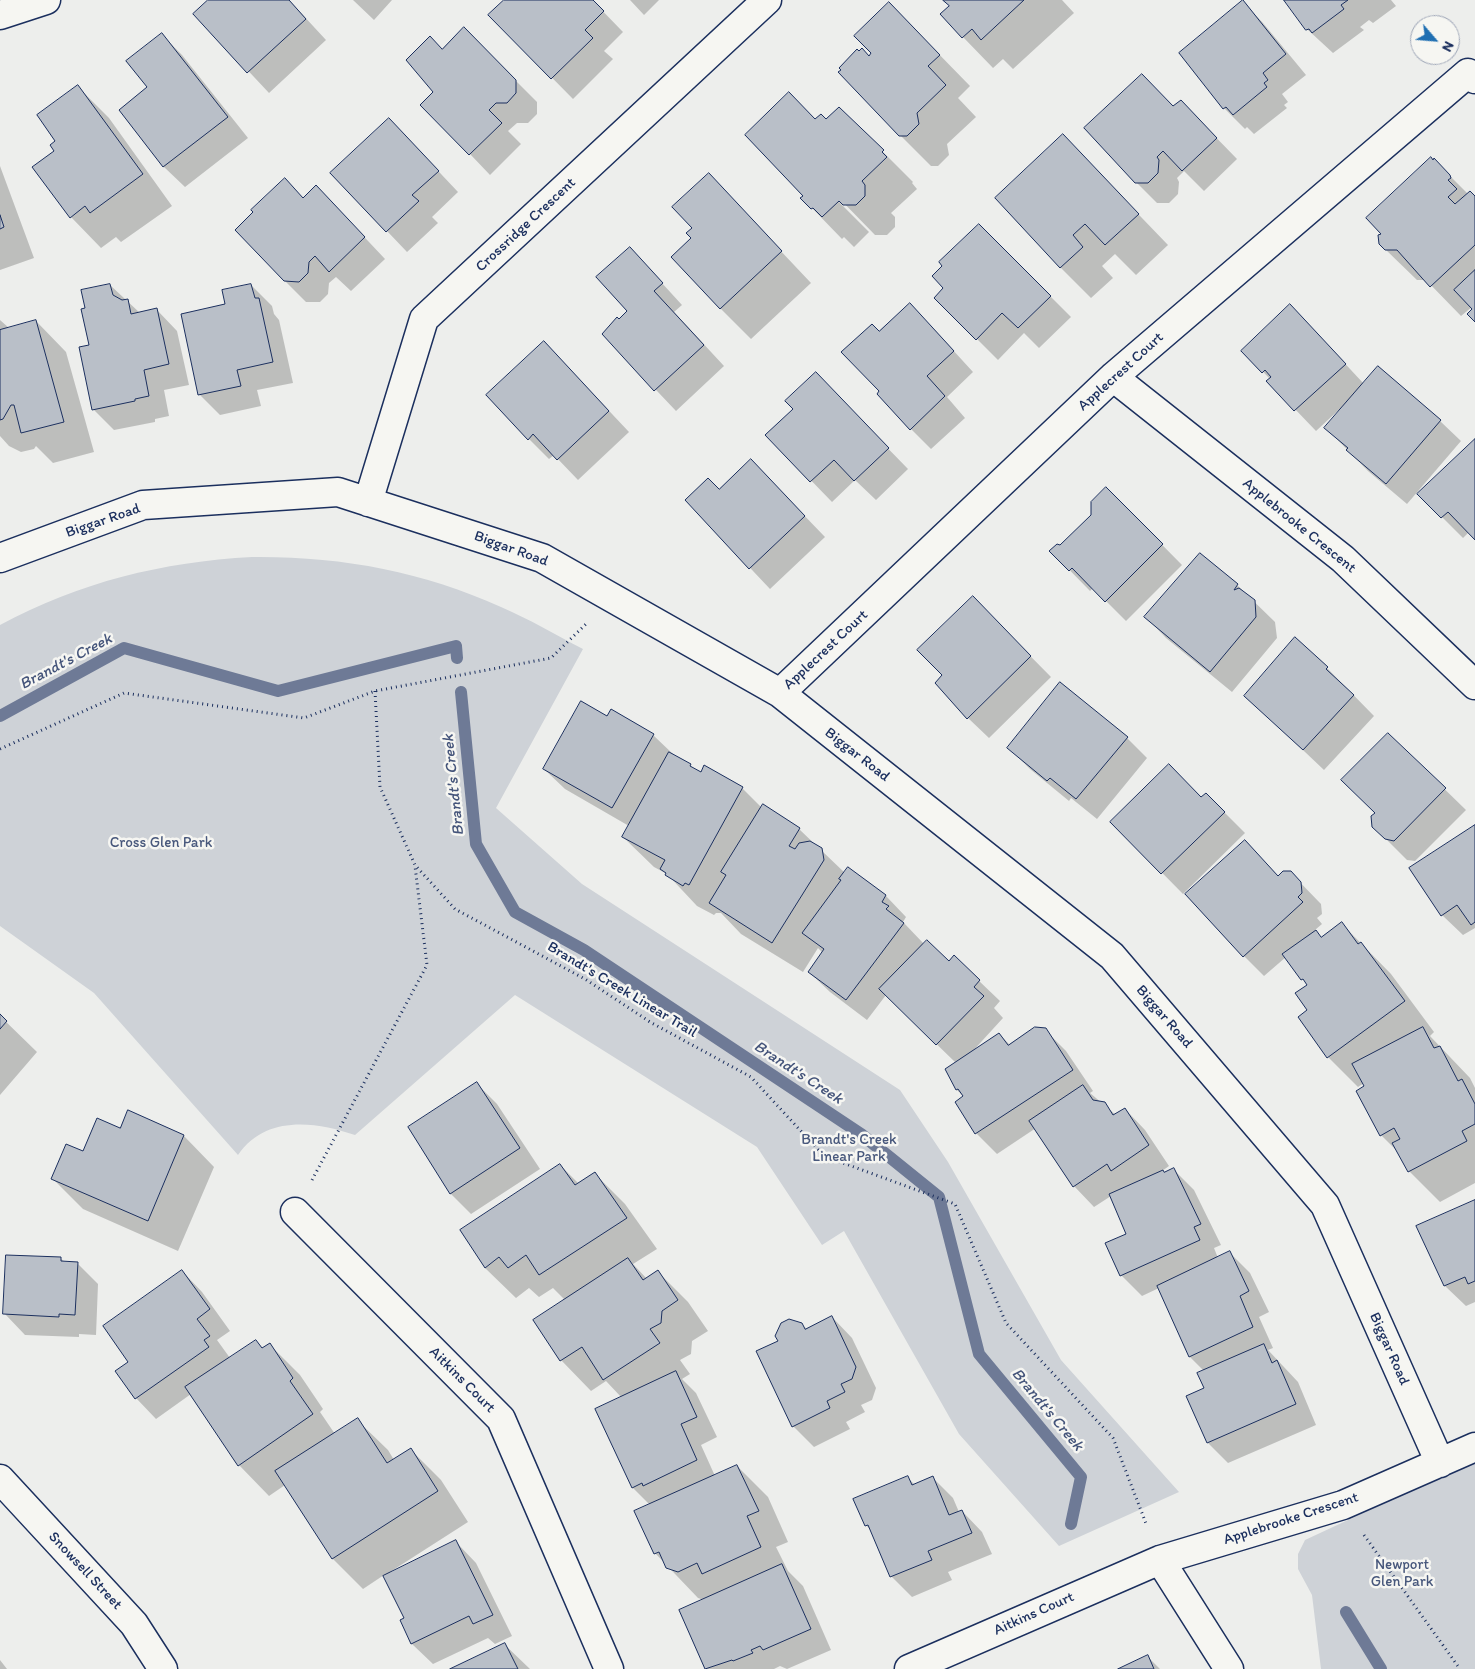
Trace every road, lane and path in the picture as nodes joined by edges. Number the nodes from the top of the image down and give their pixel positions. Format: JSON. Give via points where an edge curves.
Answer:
{"nodes":[{"id":1,"x":46,"y":0,"type":"edge"},
{"id":2,"x":767,"y":0,"type":"edge"},
{"id":3,"x":0,"y":16,"type":"edge"},
{"id":4,"x":1475,"y":79,"type":"edge"},
{"id":5,"x":1113,"y":377,"type":"junction"},
{"id":6,"x":368,"y":502,"type":"junction"},
{"id":7,"x":0,"y":558,"type":"edge"},
{"id":8,"x":613,"y":598,"type":"junction"},
{"id":9,"x":1475,"y":685,"type":"edge"},
{"id":10,"x":375,"y":691,"type":"junction"},
{"id":11,"x":780,"y":693,"type":"junction"},
{"id":12,"x":0,"y":749,"type":"edge"},
{"id":13,"x":415,"y":865,"type":"junction"},
{"id":14,"x":295,"y":1212,"type":"joint"},
{"id":15,"x":1475,"y":1447,"type":"edge"},
{"id":16,"x":1440,"y":1463,"type":"junction"},
{"id":17,"x":0,"y":1479,"type":"edge"},
{"id":18,"x":1343,"y":1505,"type":"junction"},
{"id":19,"x":1160,"y":1560,"type":"junction"},
{"id":20,"x":163,"y":1669,"type":"edge"},
{"id":21,"x":609,"y":1669,"type":"edge"},
{"id":22,"x":909,"y":1669,"type":"edge"},
{"id":23,"x":1229,"y":1669,"type":"edge"},
{"id":24,"x":1460,"y":1669,"type":"edge"}],
"edges":[{"from":1,"to":3,"type":"street"},
{"from":2,"to":6,"type":"street","name":"Crossridge Crescent","via":[[424,319]]},
{"from":4,"to":5,"type":"street","name":"Applecrest Court","via":[[1468,72]]},
{"from":5,"to":9,"type":"street","name":"Applebrooke Crescent","via":[[1343,559]]},
{"from":5,"to":11,"type":"street","name":"Applecrest Court"},
{"from":6,"to":7,"type":"street","name":"Biggar Road","via":[[338,492],[143,505]]},
{"from":6,"to":8,"type":"street","name":"Biggar Road","via":[[542,558]]},
{"from":8,"to":10,"type":"path","via":[[551,658]]},
{"from":8,"to":11,"type":"street","name":"Biggar Road"},
{"from":10,"to":12,"type":"path","via":[[304,718],[124,693]]},
{"from":10,"to":13,"type":"path","name":"Brandt's Creek Linear Trail","via":[[380,787]]},
{"from":11,"to":16,"type":"street","name":"Biggar Road","via":[[1112,956],[1325,1205]]},
{"from":13,"to":14,"type":"path","via":[[427,965]]},
{"from":13,"to":19,"type":"path","name":"Brandt's Creek Linear Trail","via":[[455,909],[585,979],[650,1022],[751,1077],[824,1156],[955,1204],[1006,1323],[1113,1438]]},
{"from":14,"to":21,"type":"street","name":"Aitkins Court","via":[[501,1419]]},
{"from":15,"to":16,"type":"street","name":"Applebrooke Crescent"},
{"from":16,"to":18,"type":"street","name":"Applebrooke Crescent"},
{"from":17,"to":20,"type":"street","name":"Snowsell Street","via":[[134,1624]]},
{"from":18,"to":19,"type":"street","name":"Applebrooke Crescent"},
{"from":18,"to":24,"type":"path"},
{"from":19,"to":22,"type":"street","name":"Aitkins Court"},
{"from":19,"to":23,"type":"street"}]}
